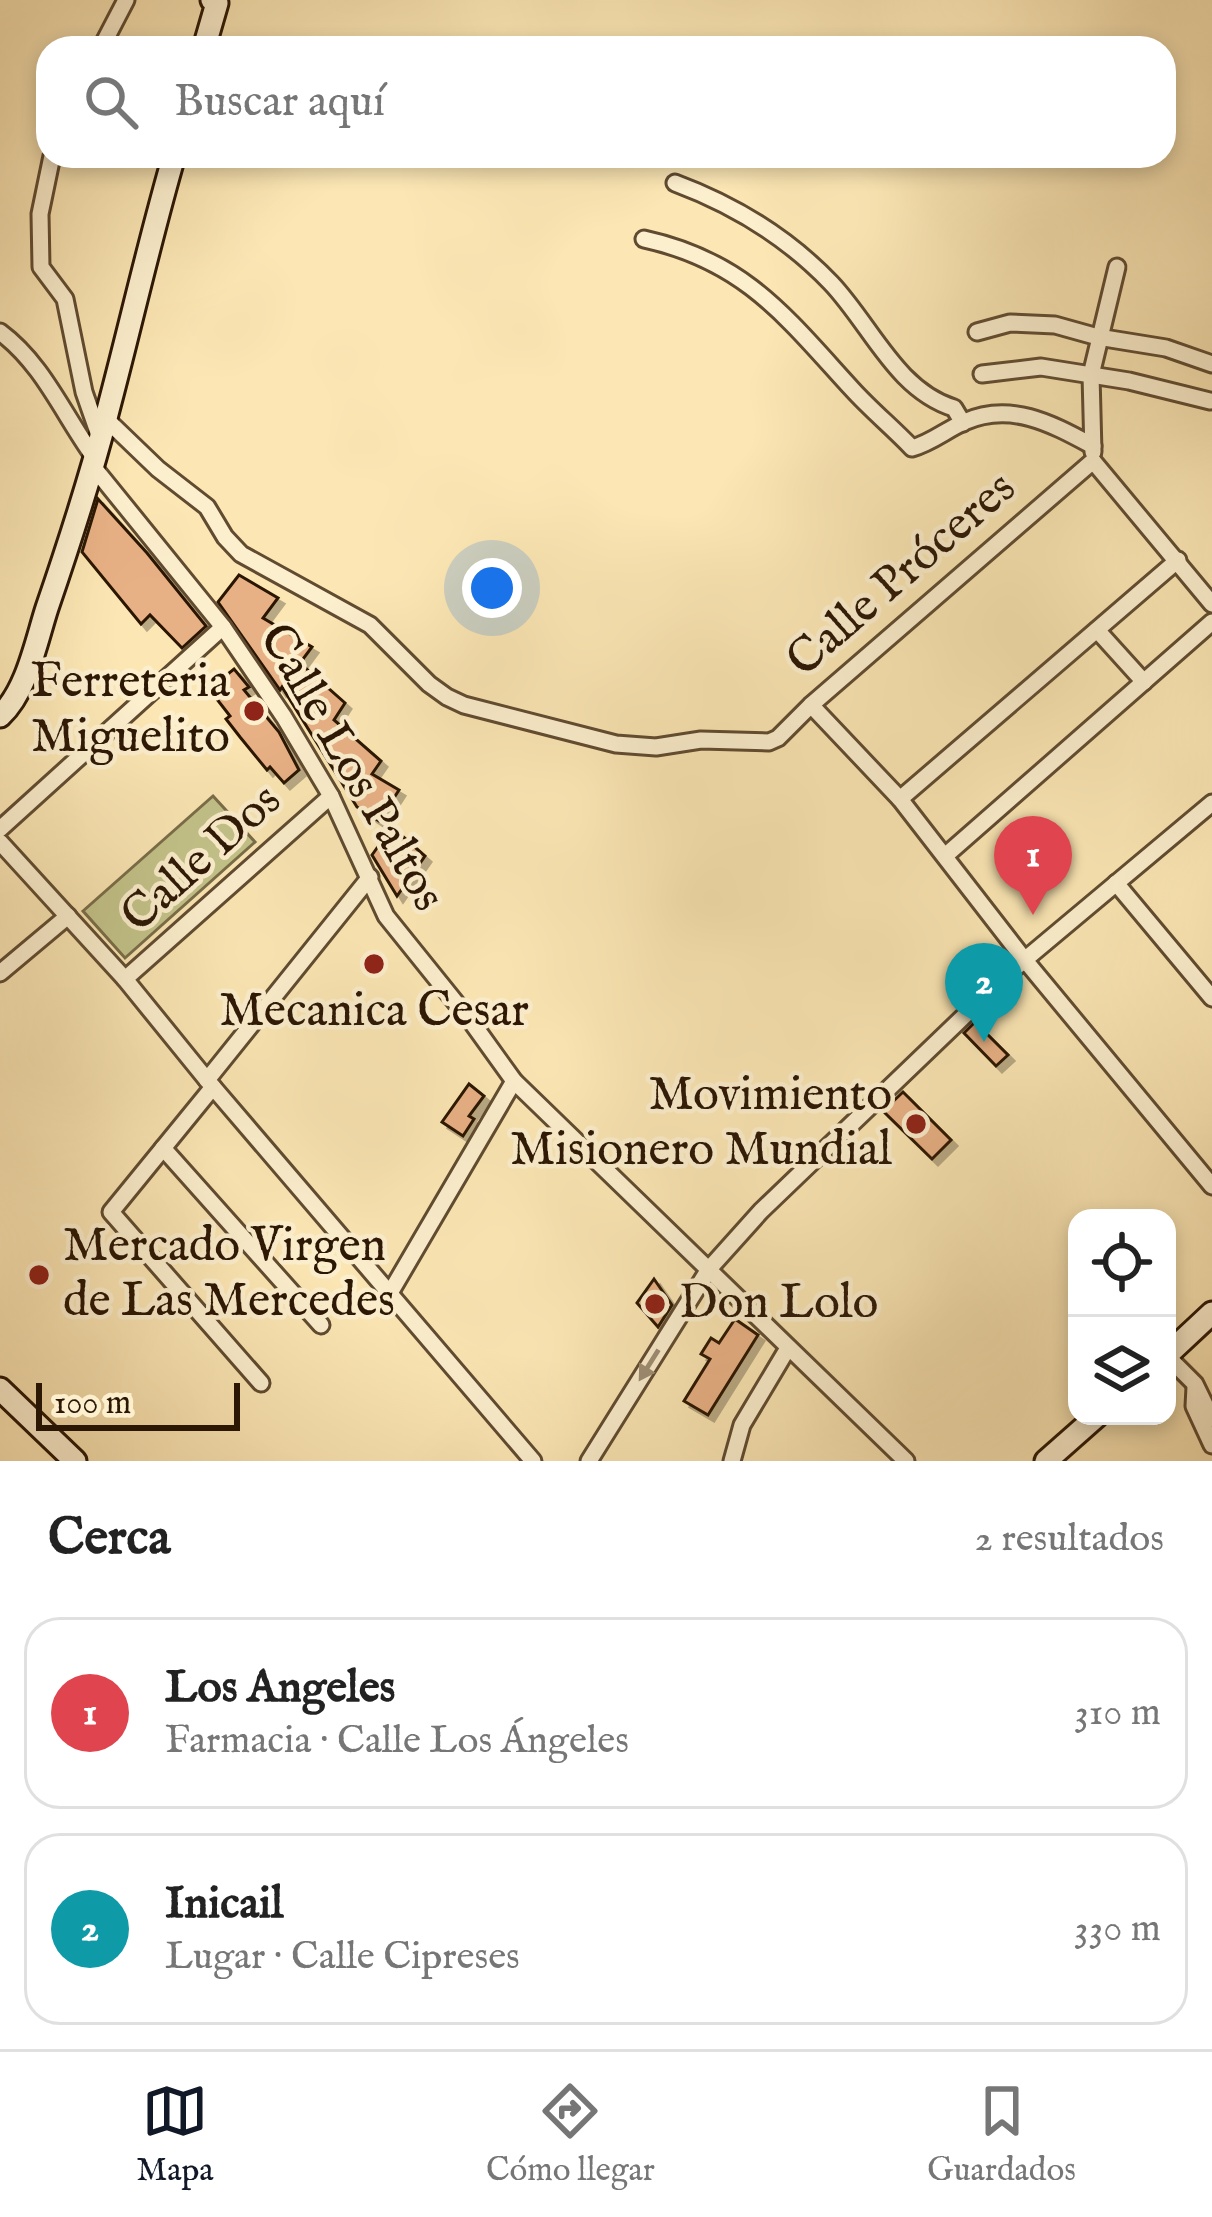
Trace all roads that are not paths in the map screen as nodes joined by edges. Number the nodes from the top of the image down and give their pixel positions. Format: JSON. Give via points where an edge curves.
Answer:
{"nodes":[{"id":1,"x":126,"y":0,"type":"edge"},
{"id":2,"x":222,"y":1,"type":"edge"},
{"id":3,"x":107,"y":36,"type":"edge"},
{"id":4,"x":209,"y":36,"type":"edge"},
{"id":5,"x":50,"y":168,"type":"edge"},
{"id":6,"x":170,"y":168,"type":"edge"},
{"id":7,"x":675,"y":183,"type":"dead end"},
{"id":8,"x":644,"y":239,"type":"dead end"},
{"id":9,"x":1117,"y":267,"type":"dead end"},
{"id":10,"x":0,"y":332,"type":"edge"},
{"id":11,"x":977,"y":332,"type":"dead end"},
{"id":12,"x":1098,"y":337,"type":"junction"},
{"id":13,"x":1212,"y":364,"type":"edge"},
{"id":14,"x":982,"y":374,"type":"dead end"},
{"id":15,"x":1091,"y":375,"type":"junction"},
{"id":16,"x":1210,"y":400,"type":"edge"},
{"id":17,"x":963,"y":423,"type":"junction"},
{"id":18,"x":98,"y":444,"type":"junction"},
{"id":19,"x":1093,"y":453,"type":"junction"},
{"id":20,"x":1178,"y":560,"type":"junction"},
{"id":21,"x":1212,"y":604,"type":"edge"},
{"id":22,"x":1212,"y":622,"type":"edge"},
{"id":23,"x":223,"y":627,"type":"junction"},
{"id":24,"x":1097,"y":630,"type":"junction"},
{"id":25,"x":1144,"y":682,"type":"junction"},
{"id":26,"x":811,"y":704,"type":"junction"},
{"id":27,"x":0,"y":716,"type":"edge"},
{"id":28,"x":331,"y":796,"type":"junction"},
{"id":29,"x":900,"y":799,"type":"junction"},
{"id":30,"x":1212,"y":803,"type":"edge"},
{"id":31,"x":0,"y":829,"type":"edge"},
{"id":32,"x":0,"y":842,"type":"edge"},
{"id":33,"x":945,"y":856,"type":"junction"},
{"id":34,"x":370,"y":877,"type":"junction"},
{"id":35,"x":1116,"y":883,"type":"junction"},
{"id":36,"x":68,"y":916,"type":"junction"},
{"id":37,"x":1024,"y":959,"type":"junction"},
{"id":38,"x":0,"y":973,"type":"edge"},
{"id":39,"x":125,"y":980,"type":"junction"},
{"id":40,"x":1212,"y":998,"type":"edge"},
{"id":41,"x":514,"y":1081,"type":"junction"},
{"id":42,"x":210,"y":1084,"type":"junction"},
{"id":43,"x":163,"y":1148,"type":"junction"},
{"id":44,"x":1212,"y":1186,"type":"edge"},
{"id":45,"x":709,"y":1269,"type":"junction"},
{"id":46,"x":390,"y":1293,"type":"junction"},
{"id":47,"x":1212,"y":1313,"type":"edge"},
{"id":48,"x":320,"y":1325,"type":"dead end"},
{"id":49,"x":1176,"y":1347,"type":"edge"},
{"id":50,"x":788,"y":1348,"type":"junction"},
{"id":51,"x":1176,"y":1365,"type":"edge"},
{"id":52,"x":261,"y":1383,"type":"dead end"},
{"id":53,"x":1195,"y":1384,"type":"junction"},
{"id":54,"x":0,"y":1388,"type":"edge"},
{"id":55,"x":1212,"y":1419,"type":"edge"},
{"id":56,"x":1087,"y":1425,"type":"edge"},
{"id":57,"x":1212,"y":1444,"type":"edge"},
{"id":58,"x":75,"y":1461,"type":"edge"},
{"id":59,"x":533,"y":1461,"type":"edge"},
{"id":60,"x":589,"y":1461,"type":"edge"},
{"id":61,"x":731,"y":1461,"type":"edge"},
{"id":62,"x":906,"y":1461,"type":"edge"},
{"id":63,"x":1046,"y":1461,"type":"edge"}],
"edges":[{"from":1,"to":3,"type":"street"},
{"from":2,"to":4,"type":"street"},
{"from":5,"to":18,"type":"street","via":[[41,267],[65,299]]},
{"from":6,"to":18,"type":"street"},
{"from":7,"to":17,"type":"street","via":[[796,250],[906,378],[954,408]]},
{"from":8,"to":17,"type":"street","via":[[697,255],[749,284],[912,448]]},
{"from":9,"to":12,"type":"street"},
{"from":10,"to":18,"type":"street","via":[[47,382],[70,423]]},
{"from":11,"to":12,"type":"street","via":[[1034,323]]},
{"from":12,"to":13,"type":"street"},
{"from":12,"to":15,"type":"street"},
{"from":14,"to":15,"type":"street","via":[[1041,367]]},
{"from":15,"to":16,"type":"street"},
{"from":15,"to":19,"type":"street"},
{"from":17,"to":19,"type":"street","via":[[1013,413],[1056,424]]},
{"from":18,"to":23,"type":"street","name":"Calle Los Paltos"},
{"from":18,"to":26,"type":"street","name":"Calle Próceres","via":[[158,469],[207,506],[242,554],[370,625],[429,684],[464,705],[656,748],[778,738]]},
{"from":18,"to":27,"type":"street","via":[[26,671]]},
{"from":19,"to":20,"type":"street"},
{"from":19,"to":26,"type":"street","name":"Calle Próceres"},
{"from":20,"to":21,"type":"street"},
{"from":20,"to":24,"type":"street"},
{"from":22,"to":25,"type":"street"},
{"from":23,"to":28,"type":"street","name":"Calle Los Paltos"},
{"from":23,"to":31,"type":"street"},
{"from":24,"to":25,"type":"street"},
{"from":24,"to":29,"type":"street"},
{"from":25,"to":33,"type":"street"},
{"from":26,"to":29,"type":"street"},
{"from":28,"to":34,"type":"street","name":"Calle Los Paltos"},
{"from":28,"to":39,"type":"street","name":"Calle Dos"},
{"from":29,"to":33,"type":"street"},
{"from":30,"to":35,"type":"street"},
{"from":32,"to":36,"type":"street"},
{"from":33,"to":37,"type":"street"},
{"from":34,"to":41,"type":"street","name":"Calle Los Paltos","via":[[386,916]]},
{"from":34,"to":42,"type":"street"},
{"from":35,"to":37,"type":"street"},
{"from":35,"to":40,"type":"street"},
{"from":36,"to":38,"type":"street"},
{"from":36,"to":39,"type":"street"},
{"from":37,"to":44,"type":"street"},
{"from":37,"to":45,"type":"street"},
{"from":39,"to":42,"type":"street"},
{"from":41,"to":45,"type":"street","name":"Calle Los Paltos"},
{"from":41,"to":46,"type":"street"},
{"from":42,"to":43,"type":"street"},
{"from":42,"to":46,"type":"street"},
{"from":43,"to":48,"type":"street"},
{"from":43,"to":52,"type":"street","via":[[111,1213]]},
{"from":45,"to":50,"type":"street","name":"Calle Los Paltos"},
{"from":45,"to":60,"type":"street","one_way":true},
{"from":46,"to":59,"type":"street"},
{"from":47,"to":49,"type":"street"},
{"from":50,"to":61,"type":"street","via":[[742,1425]]},
{"from":50,"to":62,"type":"street","name":"Calle Los Paltos"},
{"from":51,"to":53,"type":"street"},
{"from":53,"to":55,"type":"street"},
{"from":53,"to":57,"type":"street","via":[[1194,1406]]},
{"from":54,"to":58,"type":"street"},
{"from":56,"to":63,"type":"street"}]}
